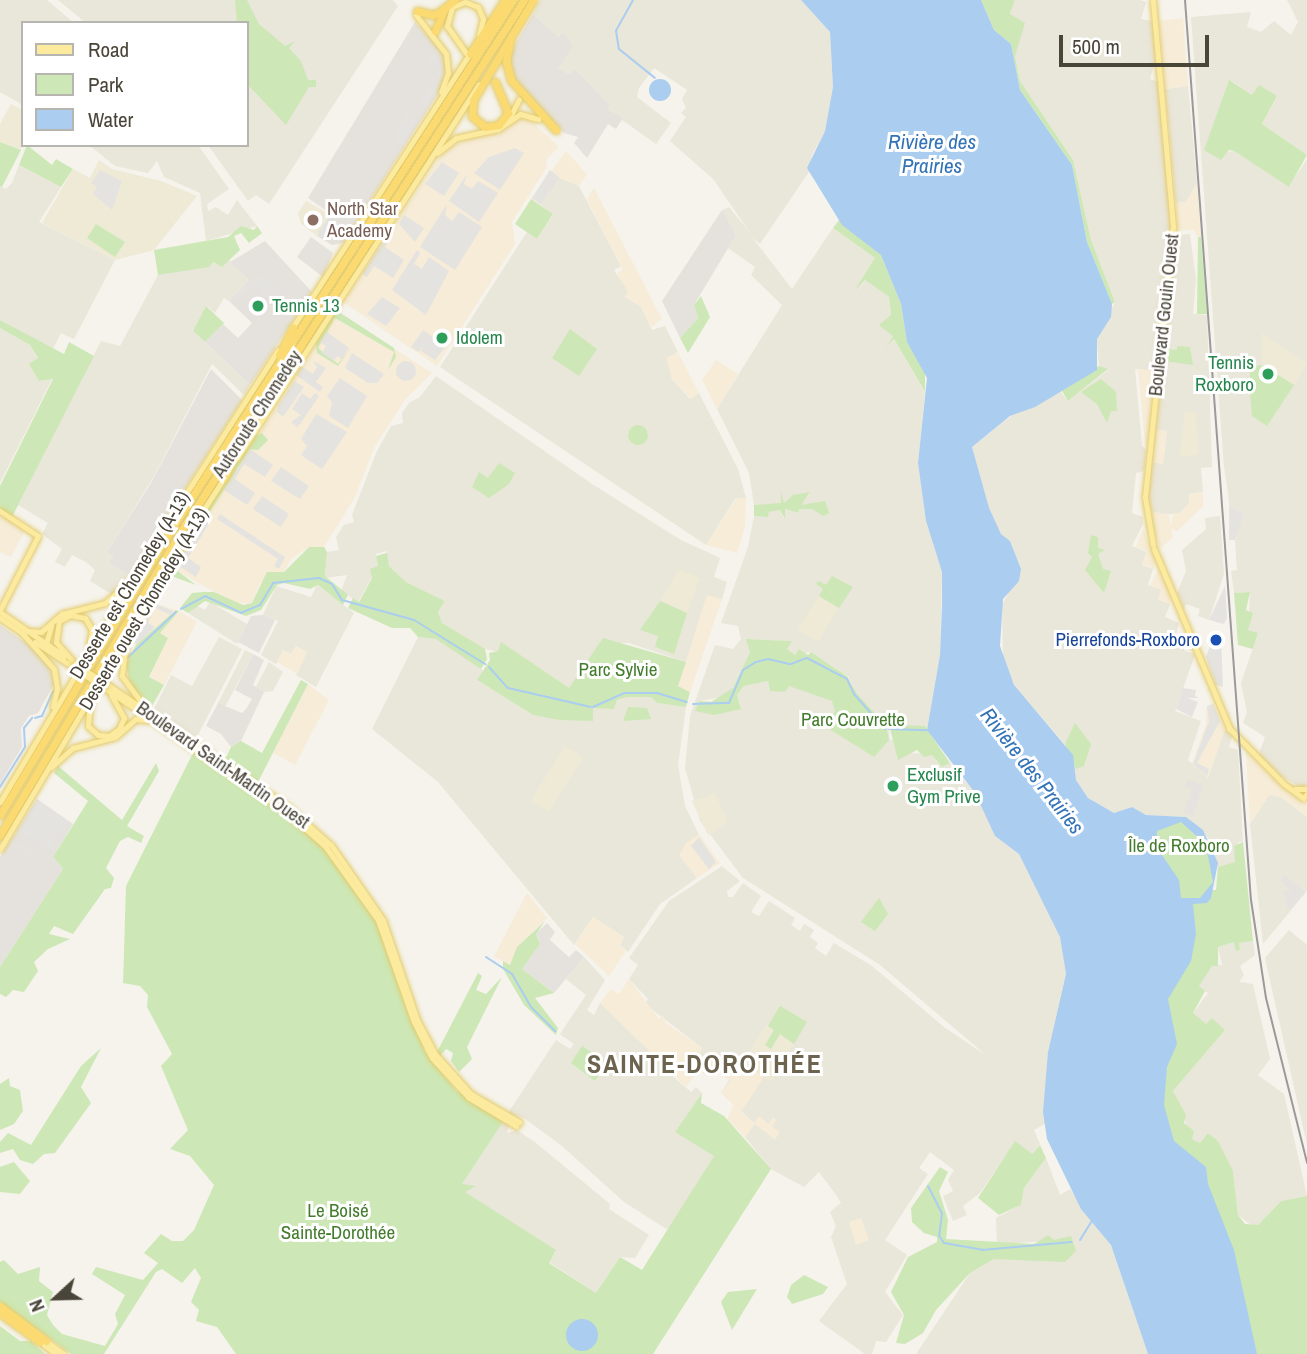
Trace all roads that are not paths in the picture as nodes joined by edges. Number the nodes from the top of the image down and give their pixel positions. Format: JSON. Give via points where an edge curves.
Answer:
{"nodes":[{"id":1,"x":455,"y":0,"type":"edge"},
{"id":2,"x":505,"y":0,"type":"edge"},
{"id":3,"x":513,"y":0,"type":"edge"},
{"id":4,"x":524,"y":0,"type":"edge"},
{"id":5,"x":533,"y":0,"type":"edge"},
{"id":6,"x":1153,"y":0,"type":"edge"},
{"id":7,"x":445,"y":8,"type":"junction"},
{"id":8,"x":416,"y":13,"type":"joint"},
{"id":9,"x":435,"y":31,"type":"dead end"},
{"id":10,"x":512,"y":32,"type":"junction"},
{"id":11,"x":467,"y":53,"type":"junction"},
{"id":12,"x":482,"y":79,"type":"junction"},
{"id":13,"x":495,"y":82,"type":"dead end"},
{"id":14,"x":519,"y":99,"type":"dead end"},
{"id":15,"x":538,"y":119,"type":"dead end"},
{"id":16,"x":427,"y":120,"type":"junction"},
{"id":17,"x":509,"y":122,"type":"junction"},
{"id":18,"x":556,"y":130,"type":"dead end"},
{"id":19,"x":430,"y":160,"type":"junction"},
{"id":20,"x":348,"y":243,"type":"junction"},
{"id":21,"x":341,"y":246,"type":"dead end"},
{"id":22,"x":293,"y":327,"type":"junction"},
{"id":23,"x":253,"y":401,"type":"junction"},
{"id":24,"x":250,"y":424,"type":"junction"},
{"id":25,"x":224,"y":478,"type":"junction"},
{"id":26,"x":0,"y":512,"type":"edge"},
{"id":27,"x":181,"y":545,"type":"joint"},
{"id":28,"x":1154,"y":547,"type":"junction"},
{"id":29,"x":1164,"y":550,"type":"dead end"},
{"id":30,"x":140,"y":567,"type":"junction"},
{"id":31,"x":1155,"y":569,"type":"dead end"},
{"id":32,"x":1163,"y":570,"type":"junction"},
{"id":33,"x":1170,"y":585,"type":"junction"},
{"id":34,"x":1178,"y":585,"type":"dead end"},
{"id":35,"x":1171,"y":604,"type":"dead end"},
{"id":36,"x":1178,"y":604,"type":"junction"},
{"id":37,"x":0,"y":611,"type":"edge"},
{"id":38,"x":135,"y":615,"type":"junction"},
{"id":39,"x":0,"y":618,"type":"edge"},
{"id":40,"x":1186,"y":622,"type":"junction"},
{"id":41,"x":51,"y":623,"type":"junction"},
{"id":42,"x":1195,"y":623,"type":"dead end"},
{"id":43,"x":25,"y":632,"type":"junction"},
{"id":44,"x":1186,"y":639,"type":"dead end"},
{"id":45,"x":1194,"y":640,"type":"junction"},
{"id":46,"x":45,"y":646,"type":"junction"},
{"id":47,"x":77,"y":665,"type":"junction"},
{"id":48,"x":101,"y":685,"type":"junction"},
{"id":49,"x":133,"y":705,"type":"junction"},
{"id":50,"x":155,"y":720,"type":"junction"},
{"id":51,"x":127,"y":726,"type":"junction"},
{"id":52,"x":34,"y":744,"type":"junction"},
{"id":53,"x":1278,"y":778,"type":"junction"},
{"id":54,"x":40,"y":781,"type":"junction"},
{"id":55,"x":3,"y":794,"type":"edge"},
{"id":56,"x":1306,"y":794,"type":"edge"},
{"id":57,"x":20,"y":801,"type":"junction"},
{"id":58,"x":1,"y":810,"type":"edge"},
{"id":59,"x":0,"y":835,"type":"edge"},
{"id":60,"x":0,"y":843,"type":"edge"},
{"id":61,"x":0,"y":849,"type":"edge"},
{"id":62,"x":518,"y":1124,"type":"dead end"},
{"id":63,"x":0,"y":1306,"type":"edge"},
{"id":64,"x":0,"y":1312,"type":"edge"},
{"id":65,"x":45,"y":1343,"type":"junction"},
{"id":66,"x":56,"y":1354,"type":"edge"},
{"id":67,"x":64,"y":1354,"type":"edge"}],
"edges":[{"from":1,"to":7,"type":"highway"},
{"from":2,"to":11,"type":"highway"},
{"from":3,"to":23,"type":"highway","name":"Autoroute Chomedey"},
{"from":4,"to":24,"type":"highway","name":"Autoroute Chomedey"},
{"from":5,"to":10,"type":"highway"},
{"from":6,"to":28,"type":"main road","name":"Boulevard Gouin Ouest","via":[[1173,240],[1144,499]]},
{"from":7,"to":8,"type":"highway","via":[[433,15]]},
{"from":7,"to":9,"type":"highway"},
{"from":8,"to":16,"type":"main road","via":[[441,44],[448,64],[446,83]]},
{"from":10,"to":12,"type":"highway"},
{"from":10,"to":18,"type":"highway","via":[[506,56],[510,78]]},
{"from":11,"to":11,"type":"main road","name":"Desserte est Chomedey (A-13)","via":[[446,20],[453,6],[467,2],[478,7],[483,18]]},
{"from":11,"to":16,"type":"main road","name":"Desserte est Chomedey (A-13)"},
{"from":12,"to":13,"type":"highway","via":[[471,111],[476,122],[487,127],[499,125],[508,113]]},
{"from":12,"to":19,"type":"main road","name":"Desserte ouest Chomedey (A-13)"},
{"from":14,"to":17,"type":"main road"},
{"from":15,"to":17,"type":"main road","via":[[522,114]]},
{"from":16,"to":20,"type":"main road","name":"Desserte est Chomedey (A-13)"},
{"from":17,"to":19,"type":"main road","via":[[495,131],[456,138]]},
{"from":19,"to":25,"type":"main road","name":"Desserte ouest Chomedey (A-13)"},
{"from":20,"to":21,"type":"main road"},
{"from":20,"to":22,"type":"main road","name":"Desserte est Chomedey (A-13)"},
{"from":22,"to":23,"type":"highway"},
{"from":22,"to":30,"type":"main road","name":"Desserte est Chomedey (A-13)"},
{"from":23,"to":58,"type":"highway","name":"Autoroute Chomedey"},
{"from":24,"to":25,"type":"highway"},
{"from":24,"to":38,"type":"highway","name":"Autoroute Chomedey"},
{"from":25,"to":27,"type":"main road","name":"Desserte ouest Chomedey (A-13)"},
{"from":26,"to":37,"type":"main road","via":[[38,536]]},
{"from":27,"to":38,"type":"highway"},
{"from":28,"to":29,"type":"main road"},
{"from":28,"to":32,"type":"main road","name":"Boulevard Gouin Ouest"},
{"from":30,"to":41,"type":"main road","via":[[113,598]]},
{"from":30,"to":47,"type":"main road","name":"Desserte est Chomedey (A-13)"},
{"from":31,"to":32,"type":"main road"},
{"from":32,"to":33,"type":"main road","name":"Boulevard Gouin Ouest"},
{"from":33,"to":34,"type":"main road"},
{"from":33,"to":36,"type":"main road","name":"Boulevard Gouin Ouest"},
{"from":35,"to":36,"type":"main road"},
{"from":36,"to":40,"type":"main road","name":"Boulevard Gouin Ouest"},
{"from":37,"to":43,"type":"main road","name":"Boulevard Saint-Martin Ouest"},
{"from":38,"to":48,"type":"main road","name":"Desserte ouest Chomedey (A-13)"},
{"from":38,"to":50,"type":"main road","via":[[122,652],[121,672],[131,694]]},
{"from":38,"to":57,"type":"highway","name":"Autoroute Chomedey"},
{"from":39,"to":43,"type":"main road","name":"Boulevard Saint-Martin Ouest"},
{"from":40,"to":42,"type":"main road"},
{"from":40,"to":45,"type":"main road","name":"Boulevard Gouin Ouest"},
{"from":41,"to":43,"type":"main road","via":[[42,631]]},
{"from":41,"to":46,"type":"main road"},
{"from":43,"to":46,"type":"main road","name":"Boulevard Saint-Martin Ouest"},
{"from":43,"to":52,"type":"main road","via":[[47,657],[57,679],[55,701]]},
{"from":44,"to":45,"type":"main road"},
{"from":45,"to":53,"type":"main road","name":"Boulevard Gouin Ouest","via":[[1230,730]]},
{"from":46,"to":47,"type":"main road","name":"Boulevard Saint-Martin Ouest"},
{"from":47,"to":47,"type":"main road","via":[[54,634],[59,621],[74,615],[85,618],[92,630]]},
{"from":47,"to":48,"type":"main road","name":"Boulevard Saint-Martin Ouest","bridge":true},
{"from":47,"to":52,"type":"main road","name":"Desserte est Chomedey (A-13)"},
{"from":48,"to":48,"type":"main road","via":[[124,716],[118,731],[106,736],[94,733],[86,722]]},
{"from":48,"to":49,"type":"main road","name":"Boulevard Saint-Martin Ouest"},
{"from":48,"to":54,"type":"main road","name":"Desserte ouest Chomedey (A-13)"},
{"from":49,"to":50,"type":"main road","name":"Boulevard Saint-Martin Ouest"},
{"from":49,"to":51,"type":"main road"},
{"from":50,"to":51,"type":"main road","via":[[137,718]]},
{"from":50,"to":62,"type":"main road","name":"Boulevard Saint-Martin Ouest","via":[[291,810],[336,851],[385,923],[417,1020],[435,1054],[469,1092]]},
{"from":51,"to":54,"type":"main road","via":[[114,737],[67,751]]},
{"from":52,"to":55,"type":"main road","name":"Desserte est Chomedey (A-13)"},
{"from":53,"to":56,"type":"main road","name":"Boulevard Gouin Ouest"},
{"from":53,"to":56,"type":"main road","name":"Boulevard Gouin Ouest"},
{"from":54,"to":61,"type":"main road","name":"Desserte ouest Chomedey (A-13)"},
{"from":55,"to":58,"type":"main road","name":"Desserte est Chomedey (A-13)"},
{"from":57,"to":59,"type":"highway","name":"Autoroute Chomedey"},
{"from":57,"to":60,"type":"highway"},
{"from":63,"to":65,"type":"highway"},
{"from":64,"to":65,"type":"highway"},
{"from":65,"to":66,"type":"main road"},
{"from":65,"to":67,"type":"main road"}]}
